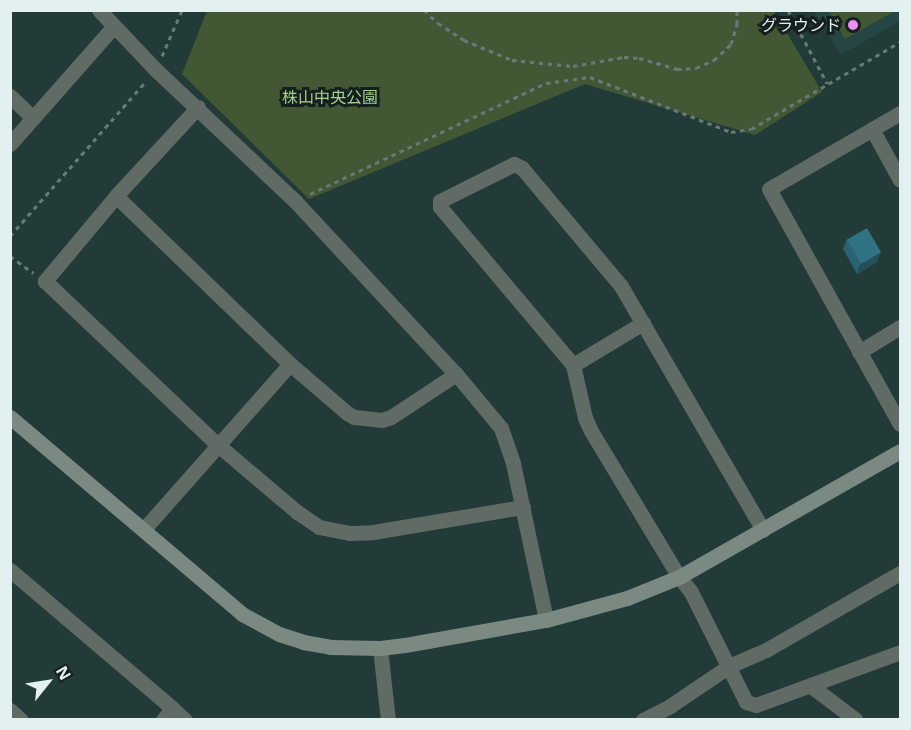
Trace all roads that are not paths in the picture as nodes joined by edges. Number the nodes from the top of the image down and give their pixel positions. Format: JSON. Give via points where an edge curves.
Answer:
{"nodes":[{"id":1,"x":99,"y":10,"type":"edge"},
{"id":2,"x":114,"y":26,"type":"junction"},
{"id":3,"x":10,"y":96,"type":"edge"},
{"id":4,"x":198,"y":107,"type":"junction"},
{"id":5,"x":900,"y":113,"type":"edge"},
{"id":6,"x":33,"y":118,"type":"junction"},
{"id":7,"x":872,"y":129,"type":"junction"},
{"id":8,"x":10,"y":144,"type":"edge"},
{"id":9,"x":900,"y":180,"type":"edge"},
{"id":10,"x":116,"y":196,"type":"junction"},
{"id":11,"x":644,"y":323,"type":"junction"},
{"id":12,"x":900,"y":327,"type":"edge"},
{"id":13,"x":859,"y":352,"type":"junction"},
{"id":14,"x":290,"y":364,"type":"junction"},
{"id":15,"x":573,"y":365,"type":"junction"},
{"id":16,"x":456,"y":374,"type":"junction"},
{"id":17,"x":10,"y":417,"type":"edge"},
{"id":18,"x":900,"y":424,"type":"edge"},
{"id":19,"x":218,"y":445,"type":"junction"},
{"id":20,"x":900,"y":451,"type":"edge"},
{"id":21,"x":524,"y":507,"type":"junction"},
{"id":22,"x":144,"y":529,"type":"junction"},
{"id":23,"x":763,"y":530,"type":"junction"},
{"id":24,"x":10,"y":570,"type":"edge"},
{"id":25,"x":900,"y":573,"type":"edge"},
{"id":26,"x":679,"y":577,"type":"junction"},
{"id":27,"x":546,"y":620,"type":"junction"},
{"id":28,"x":380,"y":648,"type":"junction"},
{"id":29,"x":900,"y":652,"type":"edge"},
{"id":30,"x":729,"y":666,"type":"junction"},
{"id":31,"x":811,"y":686,"type":"junction"},
{"id":32,"x":10,"y":711,"type":"edge"},
{"id":33,"x":167,"y":714,"type":"edge"},
{"id":34,"x":21,"y":720,"type":"edge"},
{"id":35,"x":185,"y":720,"type":"edge"},
{"id":36,"x":388,"y":720,"type":"edge"},
{"id":37,"x":643,"y":720,"type":"edge"},
{"id":38,"x":856,"y":720,"type":"edge"}],
"edges":[{"from":1,"to":2,"type":"street"},
{"from":2,"to":4,"type":"street"},
{"from":2,"to":6,"type":"street"},
{"from":3,"to":6,"type":"street"},
{"from":4,"to":10,"type":"street"},
{"from":4,"to":16,"type":"street","via":[[295,201]]},
{"from":5,"to":7,"type":"street"},
{"from":6,"to":8,"type":"street"},
{"from":7,"to":9,"type":"street"},
{"from":7,"to":13,"type":"street","via":[[769,189]]},
{"from":10,"to":14,"type":"street"},
{"from":10,"to":19,"type":"street","via":[[45,281]]},
{"from":11,"to":15,"type":"street"},
{"from":11,"to":15,"type":"street","via":[[621,286],[522,168],[514,164],[440,201],[440,207]]},
{"from":11,"to":23,"type":"street"},
{"from":12,"to":13,"type":"street"},
{"from":13,"to":18,"type":"street"},
{"from":14,"to":16,"type":"street","via":[[347,413],[382,420]]},
{"from":14,"to":19,"type":"street"},
{"from":15,"to":26,"type":"street","via":[[591,431]]},
{"from":16,"to":21,"type":"street","via":[[507,439]]},
{"from":17,"to":22,"type":"street"},
{"from":19,"to":21,"type":"street","via":[[297,512],[319,527],[332,530],[373,532]]},
{"from":19,"to":22,"type":"street"},
{"from":20,"to":23,"type":"street"},
{"from":21,"to":27,"type":"street"},
{"from":22,"to":28,"type":"street","via":[[257,623],[303,642]]},
{"from":23,"to":26,"type":"street"},
{"from":24,"to":33,"type":"street"},
{"from":25,"to":30,"type":"street","via":[[766,650]]},
{"from":26,"to":27,"type":"street","via":[[616,601]]},
{"from":26,"to":30,"type":"street","via":[[691,592]]},
{"from":27,"to":28,"type":"street"},
{"from":28,"to":36,"type":"street"},
{"from":29,"to":31,"type":"street"},
{"from":30,"to":31,"type":"street","via":[[746,702],[756,705]]},
{"from":30,"to":37,"type":"street"},
{"from":31,"to":38,"type":"street"},
{"from":32,"to":34,"type":"street"},
{"from":33,"to":35,"type":"street"}]}
